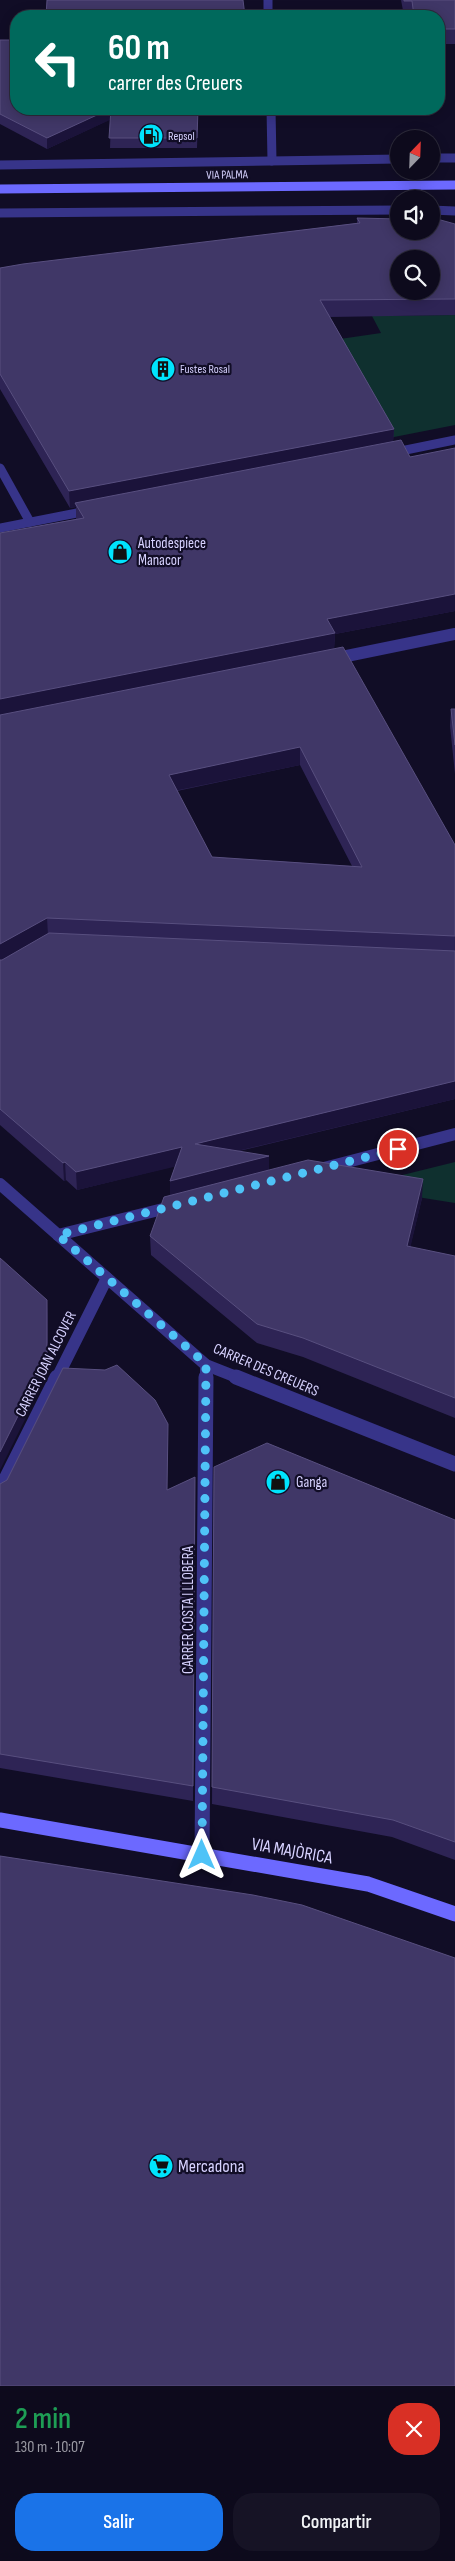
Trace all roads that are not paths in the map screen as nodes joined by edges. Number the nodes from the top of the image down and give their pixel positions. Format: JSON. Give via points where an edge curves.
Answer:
{"nodes":[{"id":1,"x":271,"y":115,"type":"edge"},
{"id":2,"x":440,"y":158,"type":"edge"},
{"id":3,"x":455,"y":158,"type":"edge"},
{"id":4,"x":390,"y":159,"type":"edge"},
{"id":5,"x":272,"y":162,"type":"junction"},
{"id":6,"x":0,"y":165,"type":"edge"},
{"id":7,"x":455,"y":185,"type":"edge"},
{"id":8,"x":0,"y":189,"type":"edge"},
{"id":9,"x":390,"y":210,"type":"edge"},
{"id":10,"x":0,"y":213,"type":"edge"},
{"id":11,"x":455,"y":440,"type":"edge"},
{"id":12,"x":378,"y":455,"type":"edge"},
{"id":13,"x":0,"y":468,"type":"edge"},
{"id":14,"x":107,"y":507,"type":"edge"},
{"id":15,"x":30,"y":522,"type":"junction"},
{"id":16,"x":0,"y":528,"type":"edge"},
{"id":17,"x":455,"y":634,"type":"edge"},
{"id":18,"x":320,"y":661,"type":"edge"},
{"id":19,"x":455,"y":1134,"type":"edge"},
{"id":20,"x":310,"y":1171,"type":"edge"},
{"id":21,"x":0,"y":1184,"type":"edge"},
{"id":22,"x":184,"y":1203,"type":"edge"},
{"id":23,"x":58,"y":1235,"type":"junction"},
{"id":24,"x":107,"y":1278,"type":"junction"},
{"id":25,"x":206,"y":1364,"type":"junction"},
{"id":26,"x":455,"y":1464,"type":"edge"},
{"id":27,"x":0,"y":1491,"type":"edge"},
{"id":28,"x":0,"y":1820,"type":"edge"},
{"id":29,"x":202,"y":1855,"type":"junction"},
{"id":30,"x":455,"y":1914,"type":"edge"}],
"edges":[{"from":1,"to":5,"type":"street"},
{"from":2,"to":3,"type":"street"},
{"from":4,"to":5,"type":"street","name":"VIA PALMA"},
{"from":5,"to":6,"type":"street","name":"VIA PALMA"},
{"from":7,"to":8,"type":"main road","name":"VIA PALMA"},
{"from":9,"to":10,"type":"street"},
{"from":11,"to":12,"type":"street"},
{"from":13,"to":15,"type":"street"},
{"from":14,"to":15,"type":"street"},
{"from":15,"to":16,"type":"street"},
{"from":17,"to":18,"type":"street"},
{"from":19,"to":20,"type":"street"},
{"from":21,"to":23,"type":"street","name":"CARRER DES CREUERS"},
{"from":22,"to":23,"type":"street"},
{"from":23,"to":24,"type":"street","name":"CARRER DES CREUERS"},
{"from":24,"to":25,"type":"street","name":"CARRER DES CREUERS"},
{"from":24,"to":27,"type":"street","name":"CARRER JOAN ALCOVER"},
{"from":25,"to":26,"type":"street","name":"CARRER DES CREUERS"},
{"from":25,"to":29,"type":"street","name":"CARRER COSTA I LLOBERA"},
{"from":28,"to":29,"type":"main road","name":"VIA MAJÒRICA"},
{"from":29,"to":30,"type":"main road","name":"VIA MAJÒRICA","via":[[368,1884]]}]}
